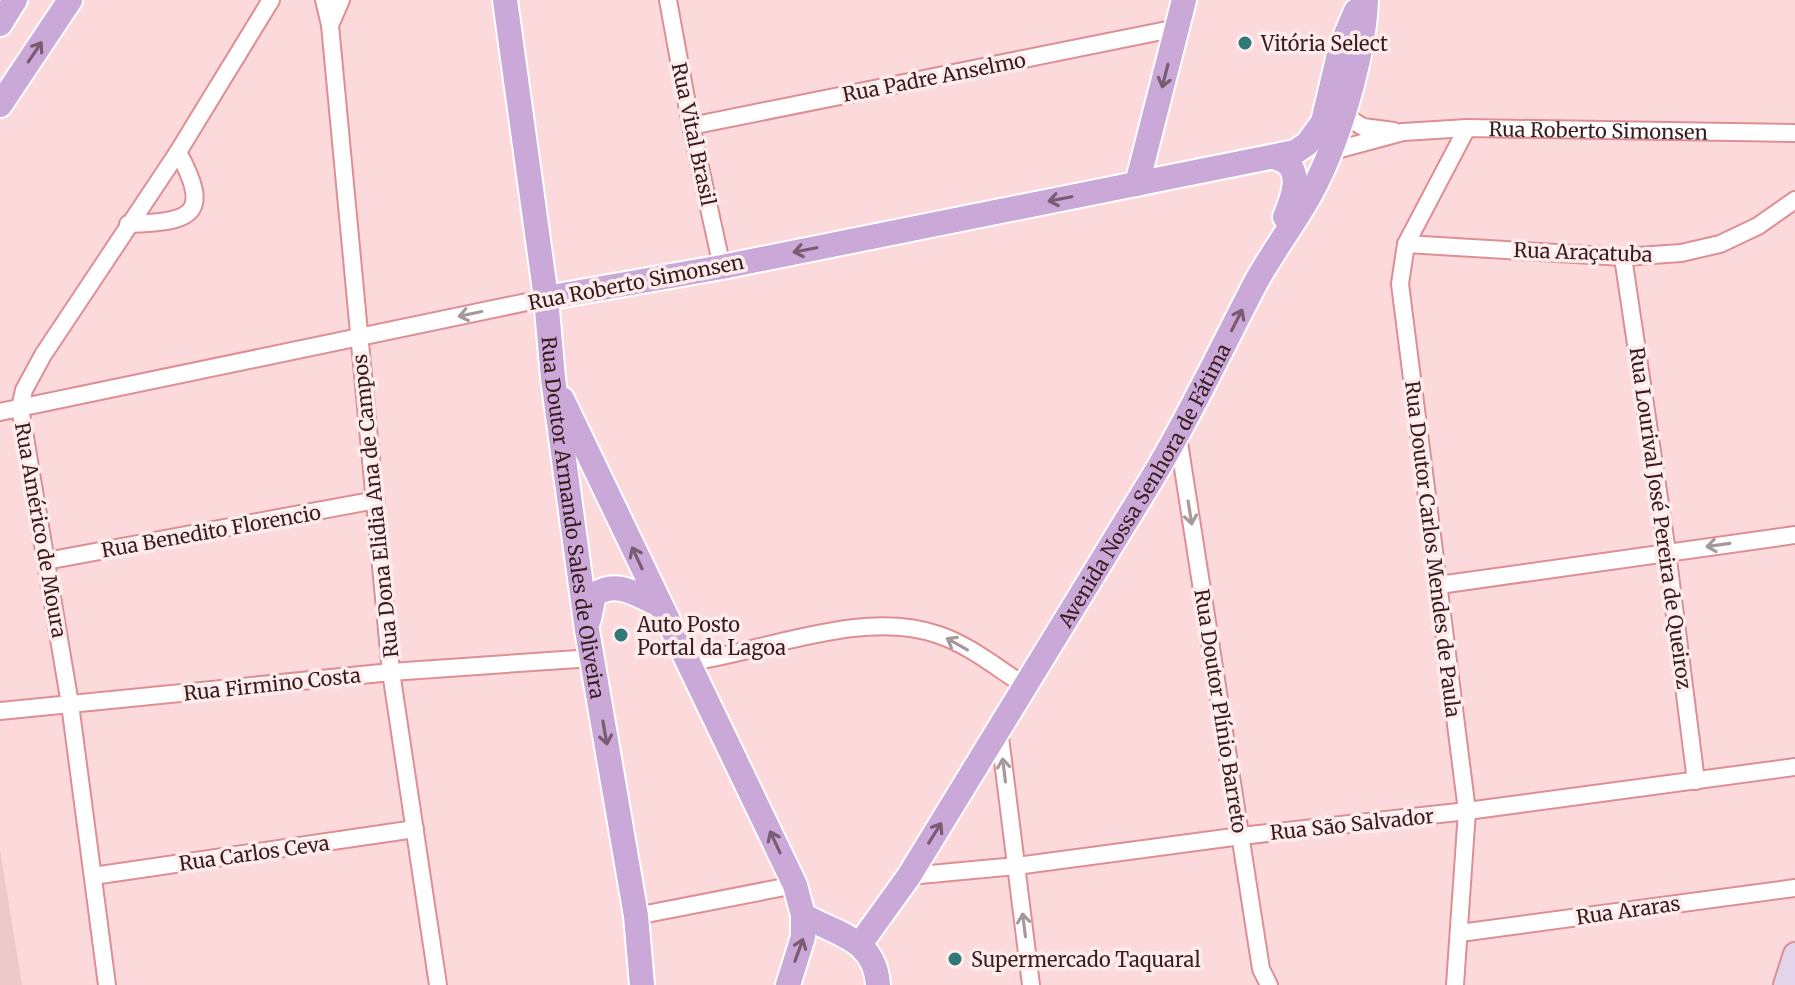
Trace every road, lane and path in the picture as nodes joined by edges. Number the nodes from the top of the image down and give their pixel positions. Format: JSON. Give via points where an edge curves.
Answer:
{"nodes":[{"id":1,"x":15,"y":0,"type":"edge"},
{"id":2,"x":70,"y":0,"type":"edge"},
{"id":3,"x":271,"y":0,"type":"edge"},
{"id":4,"x":324,"y":0,"type":"edge"},
{"id":5,"x":341,"y":0,"type":"edge"},
{"id":6,"x":505,"y":0,"type":"edge"},
{"id":7,"x":668,"y":0,"type":"edge"},
{"id":8,"x":1184,"y":0,"type":"edge"},
{"id":9,"x":1363,"y":0,"type":"edge"},
{"id":10,"x":0,"y":24,"type":"edge"},
{"id":11,"x":330,"y":25,"type":"junction"},
{"id":12,"x":1177,"y":28,"type":"junction"},
{"id":13,"x":0,"y":105,"type":"edge"},
{"id":14,"x":1342,"y":114,"type":"junction"},
{"id":15,"x":691,"y":126,"type":"junction"},
{"id":16,"x":1467,"y":128,"type":"junction"},
{"id":17,"x":1403,"y":132,"type":"junction"},
{"id":18,"x":1795,"y":133,"type":"edge"},
{"id":19,"x":178,"y":152,"type":"junction"},
{"id":20,"x":1329,"y":152,"type":"junction"},
{"id":21,"x":1273,"y":157,"type":"junction"},
{"id":22,"x":1137,"y":184,"type":"junction"},
{"id":23,"x":1795,"y":200,"type":"edge"},
{"id":24,"x":128,"y":224,"type":"junction"},
{"id":25,"x":1406,"y":244,"type":"junction"},
{"id":26,"x":1623,"y":257,"type":"junction"},
{"id":27,"x":1269,"y":259,"type":"junction"},
{"id":28,"x":722,"y":267,"type":"junction"},
{"id":29,"x":546,"y":298,"type":"junction"},
{"id":30,"x":358,"y":337,"type":"junction"},
{"id":31,"x":553,"y":378,"type":"junction"},
{"id":32,"x":20,"y":408,"type":"junction"},
{"id":33,"x":0,"y":412,"type":"edge"},
{"id":34,"x":1178,"y":436,"type":"junction"},
{"id":35,"x":376,"y":500,"type":"junction"},
{"id":36,"x":1795,"y":535,"type":"edge"},
{"id":37,"x":1667,"y":552,"type":"junction"},
{"id":38,"x":46,"y":561,"type":"junction"},
{"id":39,"x":1439,"y":585,"type":"junction"},
{"id":40,"x":660,"y":605,"type":"junction"},
{"id":41,"x":587,"y":630,"type":"junction"},
{"id":42,"x":592,"y":658,"type":"junction"},
{"id":43,"x":690,"y":662,"type":"junction"},
{"id":44,"x":391,"y":672,"type":"junction"},
{"id":45,"x":1024,"y":685,"type":"junction"},
{"id":46,"x":70,"y":704,"type":"junction"},
{"id":47,"x":0,"y":711,"type":"edge"},
{"id":48,"x":999,"y":729,"type":"junction"},
{"id":49,"x":1795,"y":767,"type":"edge"},
{"id":50,"x":1696,"y":781,"type":"junction"},
{"id":51,"x":1467,"y":811,"type":"junction"},
{"id":52,"x":415,"y":829,"type":"junction"},
{"id":53,"x":1241,"y":836,"type":"junction"},
{"id":54,"x":1016,"y":866,"type":"junction"},
{"id":55,"x":93,"y":876,"type":"junction"},
{"id":56,"x":909,"y":876,"type":"junction"},
{"id":57,"x":795,"y":885,"type":"junction"},
{"id":58,"x":1795,"y":888,"type":"edge"},
{"id":59,"x":803,"y":915,"type":"junction"},
{"id":60,"x":636,"y":916,"type":"junction"},
{"id":61,"x":1460,"y":933,"type":"junction"},
{"id":62,"x":860,"y":944,"type":"junction"},
{"id":63,"x":1795,"y":954,"type":"edge"},
{"id":64,"x":107,"y":985,"type":"edge"},
{"id":65,"x":438,"y":985,"type":"edge"},
{"id":66,"x":642,"y":985,"type":"edge"},
{"id":67,"x":788,"y":985,"type":"edge"},
{"id":68,"x":878,"y":985,"type":"edge"},
{"id":69,"x":1031,"y":985,"type":"edge"},
{"id":70,"x":1269,"y":985,"type":"edge"},
{"id":71,"x":1455,"y":985,"type":"edge"},
{"id":72,"x":1785,"y":985,"type":"edge"}],
"edges":[{"from":1,"to":10,"type":"main road"},
{"from":13,"to":2,"type":"main road","one_way":true},
{"from":3,"to":19,"type":"street","name":"Rua Américo de Moura"},
{"from":4,"to":11,"type":"street","name":"Rua Dona Elidia Ana de Campos"},
{"from":5,"to":11,"type":"street","name":"Rua Dona Elidia Ana de Campos"},
{"from":6,"to":29,"type":"main road","name":"Rua Doutor Armando Sales de Oliveira"},
{"from":7,"to":15,"type":"street","name":"Rua Vital Brasil"},
{"from":8,"to":12,"type":"main road"},
{"from":9,"to":14,"type":"main road","name":"Avenida Nossa Senhora de Fátima","via":[[1357,55]]},
{"from":9,"to":21,"type":"main road","name":"Avenida Nossa Senhora de Fátima","via":[[1341,46],[1319,130],[1295,152]]},
{"from":11,"to":30,"type":"street","name":"Rua Dona Elidia Ana de Campos"},
{"from":12,"to":15,"type":"street","name":"Rua Padre Anselmo"},
{"from":12,"to":22,"type":"main road","one_way":true},
{"from":14,"to":17,"type":"street","name":"Rua Roberto Simonsen","via":[[1363,127]]},
{"from":14,"to":20,"type":"main road","name":"Avenida Nossa Senhora de Fátima"},
{"from":15,"to":28,"type":"street","name":"Rua Vital Brasil"},
{"from":16,"to":17,"type":"street","name":"Rua Roberto Simonsen"},
{"from":16,"to":18,"type":"street","name":"Rua Roberto Simonsen"},
{"from":16,"to":25,"type":"street","name":"Rua Doutor Carlos Mendes de Paula"},
{"from":17,"to":20,"type":"street","name":"Rua Roberto Simonsen"},
{"from":19,"to":24,"type":"street","name":"Rua Américo de Moura"},
{"from":19,"to":24,"type":"street","via":[[195,190],[195,206],[168,223]]},
{"from":20,"to":21,"type":"main road"},
{"from":20,"to":27,"type":"main road","name":"Avenida Nossa Senhora de Fátima","via":[[1305,203]]},
{"from":21,"to":22,"type":"main road","name":"Rua Roberto Simonsen"},
{"from":21,"to":27,"type":"main road","via":[[1291,167],[1296,182]]},
{"from":22,"to":28,"type":"main road","name":"Rua Roberto Simonsen","one_way":true},
{"from":23,"to":26,"type":"street","name":"Rua Araçatuba","via":[[1720,244]]},
{"from":24,"to":32,"type":"street","name":"Rua Américo de Moura","via":[[43,355]]},
{"from":25,"to":26,"type":"street","name":"Rua Araçatuba"},
{"from":25,"to":39,"type":"street","name":"Rua Doutor Carlos Mendes de Paula","via":[[1400,284],[1403,320]]},
{"from":26,"to":37,"type":"street","name":"Rua Lourival José Pereira de Queiroz"},
{"from":34,"to":27,"type":"main road","name":"Avenida Nossa Senhora de Fátima","one_way":true},
{"from":28,"to":29,"type":"main road","name":"Rua Roberto Simonsen"},
{"from":29,"to":30,"type":"street","name":"Rua Roberto Simonsen","one_way":true},
{"from":29,"to":31,"type":"main road","name":"Rua Doutor Armando Sales de Oliveira"},
{"from":30,"to":32,"type":"street","name":"Rua Roberto Simonsen"},
{"from":30,"to":35,"type":"street","name":"Rua Dona Elidia Ana de Campos"},
{"from":40,"to":31,"type":"main road","one_way":true},
{"from":31,"to":41,"type":"main road","name":"Rua Doutor Armando Sales de Oliveira"},
{"from":32,"to":33,"type":"street","name":"Rua Roberto Simonsen"},
{"from":32,"to":38,"type":"street","name":"Rua Américo de Moura"},
{"from":34,"to":45,"type":"main road","name":"Avenida Nossa Senhora de Fátima"},
{"from":34,"to":53,"type":"street","name":"Rua Doutor Plínio Barreto","one_way":true},
{"from":35,"to":38,"type":"street","name":"Rua Benedito Florencio"},
{"from":35,"to":44,"type":"street","name":"Rua Dona Elidia Ana de Campos"},
{"from":36,"to":37,"type":"street","one_way":true},
{"from":37,"to":39,"type":"street"},
{"from":37,"to":50,"type":"street","name":"Rua Lourival José Pereira de Queiroz"},
{"from":38,"to":46,"type":"street","name":"Rua Américo de Moura"},
{"from":39,"to":51,"type":"street","name":"Rua Doutor Carlos Mendes de Paula"},
{"from":40,"to":41,"type":"main road","via":[[616,586],[603,588],[594,595]]},
{"from":40,"to":43,"type":"main road"},
{"from":41,"to":42,"type":"main road","name":"Rua Doutor Armando Sales de Oliveira"},
{"from":42,"to":44,"type":"street","name":"Rua Firmino Costa"},
{"from":42,"to":60,"type":"main road","name":"Rua Doutor Armando Sales de Oliveira","one_way":true},
{"from":45,"to":43,"type":"street","one_way":true,"via":[[940,635],[912,628],[850,627]]},
{"from":57,"to":43,"type":"main road","one_way":true},
{"from":44,"to":46,"type":"street","name":"Rua Firmino Costa"},
{"from":44,"to":52,"type":"street","name":"Rua Dona Elidia Ana de Campos"},
{"from":45,"to":48,"type":"main road","name":"Avenida Nossa Senhora de Fátima"},
{"from":46,"to":47,"type":"street","name":"Rua Firmino Costa"},
{"from":46,"to":55,"type":"street","name":"Rua Américo de Moura"},
{"from":54,"to":48,"type":"street","one_way":true},
{"from":56,"to":48,"type":"main road","name":"Avenida Nossa Senhora de Fátima","one_way":true},
{"from":49,"to":50,"type":"street","name":"Rua São Salvador"},
{"from":50,"to":51,"type":"street","name":"Rua São Salvador"},
{"from":51,"to":53,"type":"street","name":"Rua São Salvador"},
{"from":51,"to":61,"type":"street","name":"Rua Doutor Carlos Mendes de Paula"},
{"from":52,"to":55,"type":"street","name":"Rua Carlos Ceva"},
{"from":52,"to":65,"type":"street","name":"Rua Dona Elidia Ana de Campos"},
{"from":53,"to":54,"type":"street","name":"Rua São Salvador"},
{"from":53,"to":70,"type":"street","name":"Rua Doutor Plínio Barreto","via":[[1261,969]]},
{"from":54,"to":56,"type":"street","name":"Rua São Salvador"},
{"from":69,"to":54,"type":"street","one_way":true},
{"from":55,"to":64,"type":"street","name":"Rua Américo de Moura"},
{"from":56,"to":62,"type":"main road","name":"Avenida Nossa Senhora de Fátima"},
{"from":57,"to":59,"type":"main road"},
{"from":57,"to":60,"type":"street"},
{"from":58,"to":61,"type":"street","name":"Rua Araras"},
{"from":59,"to":62,"type":"main road"},
{"from":67,"to":59,"type":"main road","one_way":true,"via":[[803,937]]},
{"from":60,"to":66,"type":"main road","name":"Rua Doutor Armando Sales de Oliveira"},
{"from":61,"to":71,"type":"street","name":"Rua Doutor Carlos Mendes de Paula"},
{"from":62,"to":68,"type":"main road","via":[[871,956]]},
{"from":63,"to":72,"type":"main road"}]}
